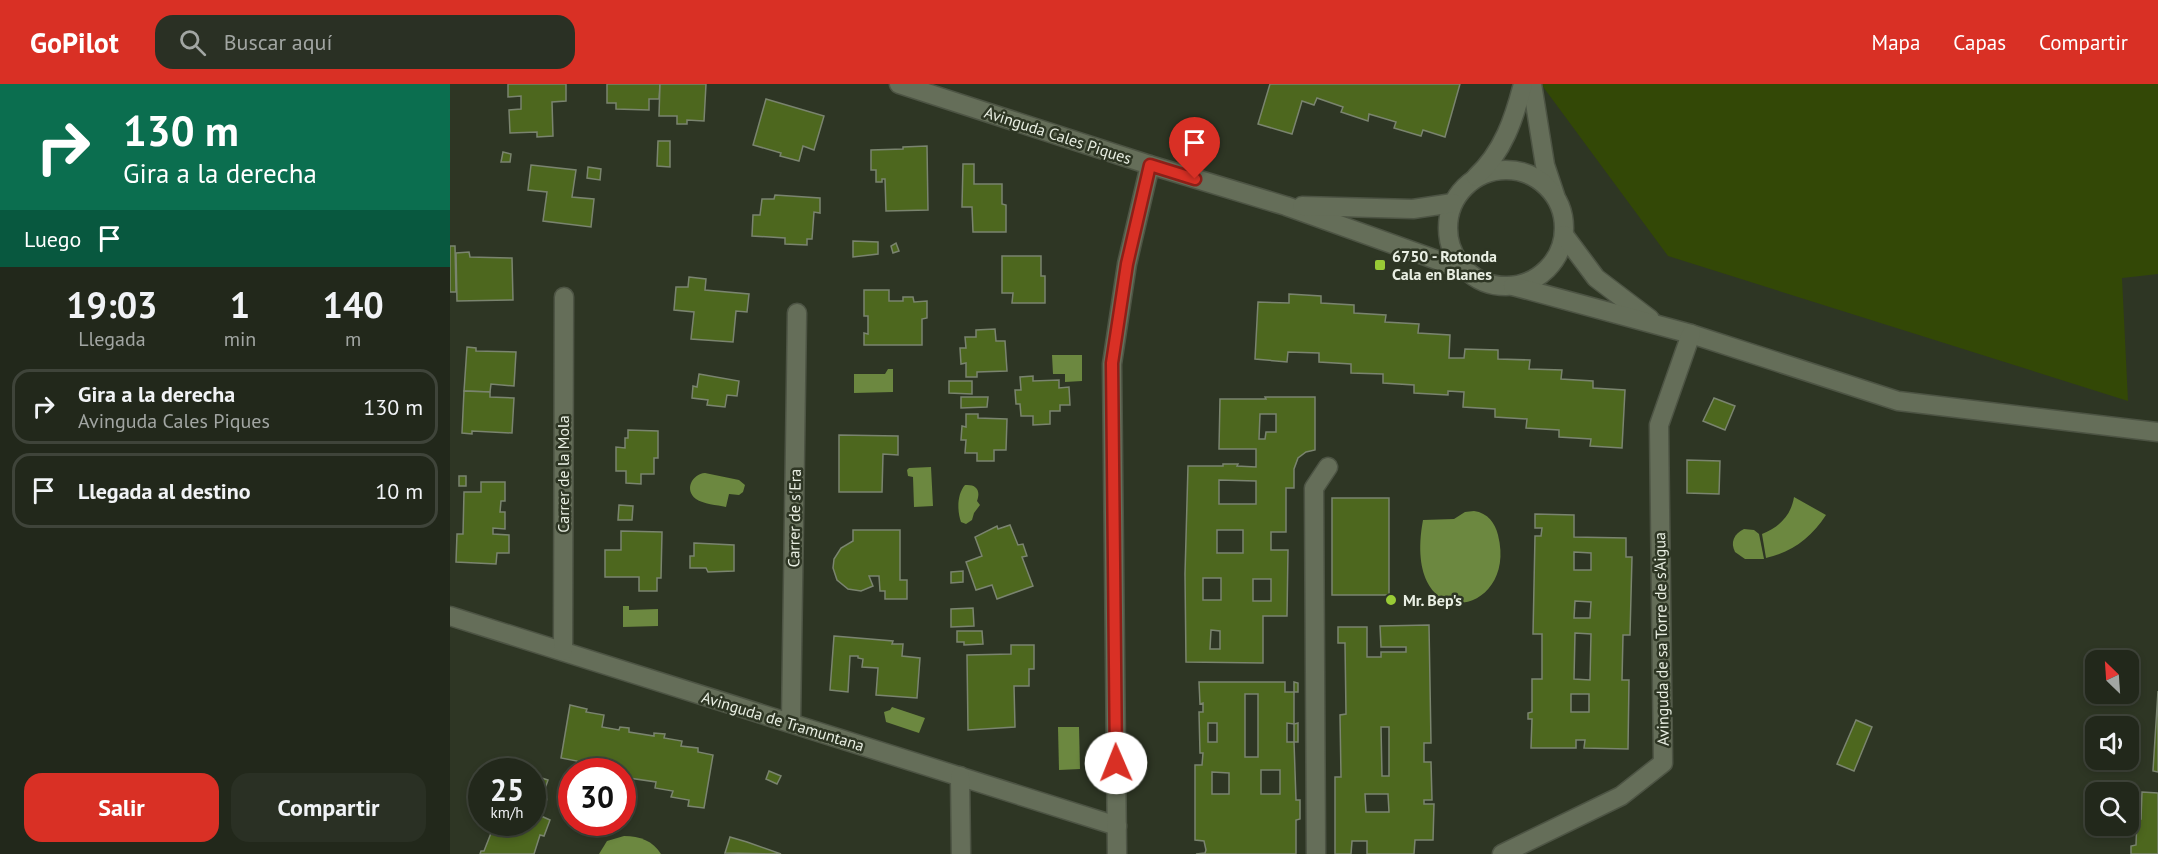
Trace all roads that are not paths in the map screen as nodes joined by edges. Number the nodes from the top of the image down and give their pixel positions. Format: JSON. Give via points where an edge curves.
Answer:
{"nodes":[{"id":1,"x":899,"y":84,"type":"edge"},
{"id":2,"x":1523,"y":84,"type":"edge"},
{"id":3,"x":1532,"y":84,"type":"edge"},
{"id":4,"x":1150,"y":165,"type":"junction"},
{"id":5,"x":1473,"y":180,"type":"junction"},
{"id":6,"x":1556,"y":197,"type":"junction"},
{"id":7,"x":1453,"y":203,"type":"junction"},
{"id":8,"x":1286,"y":206,"type":"junction"},
{"id":9,"x":1564,"y":235,"type":"junction"},
{"id":10,"x":1465,"y":270,"type":"junction"},
{"id":11,"x":1513,"y":286,"type":"junction"},
{"id":12,"x":564,"y":297,"type":"dead end"},
{"id":13,"x":797,"y":313,"type":"dead end"},
{"id":14,"x":1659,"y":325,"type":"junction"},
{"id":15,"x":1691,"y":334,"type":"junction"},
{"id":16,"x":2158,"y":432,"type":"edge"},
{"id":17,"x":1328,"y":466,"type":"dead end"},
{"id":18,"x":450,"y":616,"type":"edge"},
{"id":19,"x":563,"y":651,"type":"junction"},
{"id":20,"x":791,"y":723,"type":"junction"},
{"id":21,"x":960,"y":776,"type":"junction"},
{"id":22,"x":1117,"y":826,"type":"junction"},
{"id":23,"x":961,"y":854,"type":"edge"},
{"id":24,"x":1117,"y":854,"type":"edge"},
{"id":25,"x":1316,"y":854,"type":"edge"},
{"id":26,"x":1502,"y":854,"type":"edge"}],
"edges":[{"from":1,"to":4,"type":"street","name":"Avinguda Cales Piques"},
{"from":2,"to":5,"type":"street","via":[[1502,147]]},
{"from":3,"to":6,"type":"street","via":[[1545,165]]},
{"from":4,"to":8,"type":"street","name":"Avinguda Cales Piques"},
{"from":4,"to":22,"type":"street","via":[[1127,264],[1112,363]]},
{"from":5,"to":6,"type":"street","via":[[1488,172],[1515,170],[1547,185]]},
{"from":5,"to":7,"type":"street"},
{"from":6,"to":9,"type":"street","via":[[1564,215]]},
{"from":7,"to":8,"type":"street","name":"Avinguda Cales Piques","via":[[1413,209]]},
{"from":7,"to":10,"type":"street","via":[[1447,233],[1452,252]]},
{"from":8,"to":10,"type":"street","name":"Avinguda Cales Piques"},
{"from":9,"to":11,"type":"street","via":[[1556,259],[1540,276]]},
{"from":9,"to":14,"type":"street","via":[[1596,278]]},
{"from":10,"to":11,"type":"street","via":[[1489,284]]},
{"from":11,"to":14,"type":"street"},
{"from":12,"to":19,"type":"street","name":"Carrer de la Mola"},
{"from":13,"to":20,"type":"street","name":"Carrer de s'Era"},
{"from":14,"to":15,"type":"street"},
{"from":15,"to":16,"type":"street","via":[[1898,401]]},
{"from":15,"to":26,"type":"street","name":"Avinguda de sa Torre de s'Aigua","via":[[1659,425],[1663,764],[1621,796]]},
{"from":17,"to":25,"type":"street","via":[[1314,488]]},
{"from":18,"to":19,"type":"street","name":"Avinguda de Tramuntana"},
{"from":19,"to":20,"type":"street","name":"Avinguda de Tramuntana"},
{"from":20,"to":21,"type":"street","name":"Avinguda de Tramuntana"},
{"from":21,"to":22,"type":"street","name":"Avinguda de Tramuntana"},
{"from":21,"to":23,"type":"street"},
{"from":22,"to":24,"type":"street"}]}
